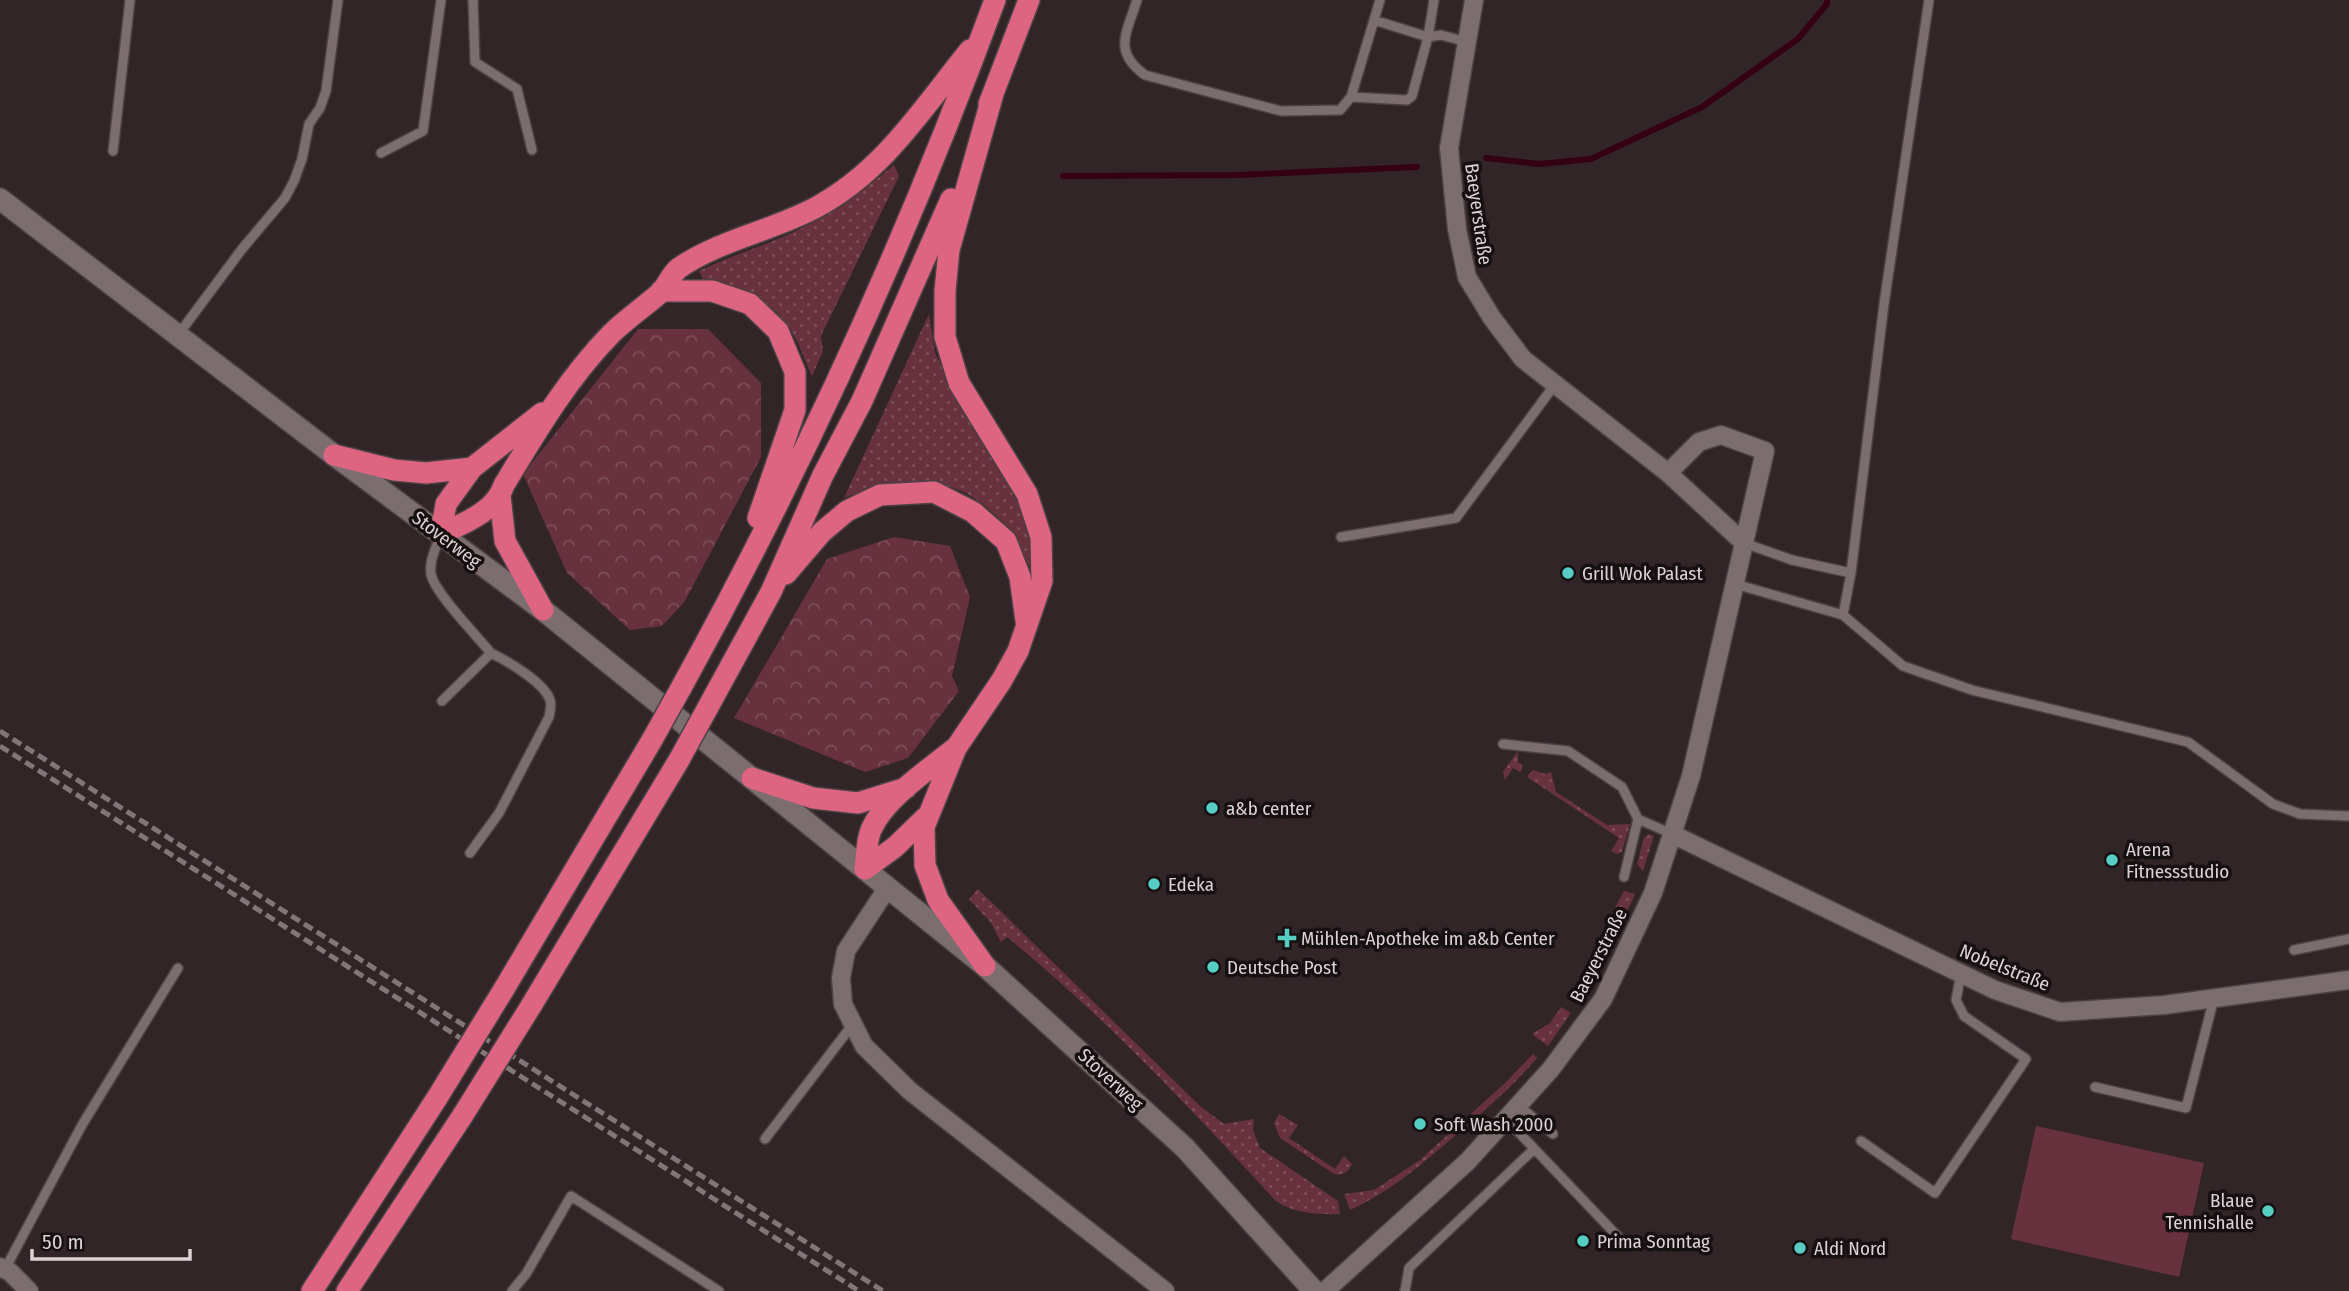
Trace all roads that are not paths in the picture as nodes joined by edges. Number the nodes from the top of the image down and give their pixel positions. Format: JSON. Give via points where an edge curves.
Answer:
{"nodes":[{"id":1,"x":130,"y":0,"type":"edge"},
{"id":2,"x":338,"y":0,"type":"edge"},
{"id":3,"x":441,"y":0,"type":"edge"},
{"id":4,"x":473,"y":0,"type":"edge"},
{"id":5,"x":995,"y":0,"type":"edge"},
{"id":6,"x":1029,"y":0,"type":"edge"},
{"id":7,"x":1137,"y":0,"type":"edge"},
{"id":8,"x":1380,"y":0,"type":"edge"},
{"id":9,"x":1434,"y":0,"type":"edge"},
{"id":10,"x":1474,"y":0,"type":"edge"},
{"id":11,"x":1929,"y":0,"type":"edge"},
{"id":12,"x":1374,"y":20,"type":"junction"},
{"id":13,"x":982,"y":35,"type":"junction"},
{"id":14,"x":1428,"y":37,"type":"junction"},
{"id":15,"x":1467,"y":42,"type":"junction"},
{"id":16,"x":993,"y":94,"type":"junction"},
{"id":17,"x":1351,"y":97,"type":"junction"},
{"id":18,"x":532,"y":150,"type":"dead end"},
{"id":19,"x":113,"y":151,"type":"dead end"},
{"id":20,"x":381,"y":153,"type":"dead end"},
{"id":21,"x":0,"y":199,"type":"edge"},
{"id":22,"x":661,"y":291,"type":"junction"},
{"id":23,"x":178,"y":335,"type":"junction"},
{"id":24,"x":1556,"y":383,"type":"junction"},
{"id":25,"x":552,"y":405,"type":"junction"},
{"id":26,"x":334,"y":455,"type":"junction"},
{"id":27,"x":472,"y":468,"type":"junction"},
{"id":28,"x":1668,"y":473,"type":"junction"},
{"id":29,"x":500,"y":495,"type":"junction"},
{"id":30,"x":441,"y":534,"type":"junction"},
{"id":31,"x":1341,"y":537,"type":"dead end"},
{"id":32,"x":1744,"y":544,"type":"junction"},
{"id":33,"x":1851,"y":573,"type":"junction"},
{"id":34,"x":1735,"y":584,"type":"junction"},
{"id":35,"x":771,"y":592,"type":"junction"},
{"id":36,"x":732,"y":596,"type":"junction"},
{"id":37,"x":543,"y":610,"type":"junction"},
{"id":38,"x":1843,"y":615,"type":"junction"},
{"id":39,"x":1027,"y":626,"type":"junction"},
{"id":40,"x":491,"y":653,"type":"junction"},
{"id":41,"x":442,"y":701,"type":"dead end"},
{"id":42,"x":1503,"y":744,"type":"dead end"},
{"id":43,"x":956,"y":748,"type":"junction"},
{"id":44,"x":752,"y":778,"type":"junction"},
{"id":45,"x":906,"y":788,"type":"junction"},
{"id":46,"x":2349,"y":816,"type":"edge"},
{"id":47,"x":926,"y":817,"type":"junction"},
{"id":48,"x":1638,"y":819,"type":"junction"},
{"id":49,"x":1672,"y":835,"type":"junction"},
{"id":50,"x":470,"y":853,"type":"dead end"},
{"id":51,"x":865,"y":869,"type":"junction"},
{"id":52,"x":1624,"y":877,"type":"dead end"},
{"id":53,"x":888,"y":887,"type":"junction"},
{"id":54,"x":2349,"y":939,"type":"edge"},
{"id":55,"x":2294,"y":950,"type":"dead end"},
{"id":56,"x":985,"y":966,"type":"junction"},
{"id":57,"x":178,"y":968,"type":"dead end"},
{"id":58,"x":1961,"y":973,"type":"junction"},
{"id":59,"x":2349,"y":980,"type":"edge"},
{"id":60,"x":2214,"y":998,"type":"junction"},
{"id":61,"x":853,"y":1024,"type":"junction"},
{"id":62,"x":2095,"y":1087,"type":"dead end"},
{"id":63,"x":1518,"y":1105,"type":"junction"},
{"id":64,"x":1506,"y":1119,"type":"junction"},
{"id":65,"x":1553,"y":1135,"type":"dead end"},
{"id":66,"x":765,"y":1139,"type":"dead end"},
{"id":67,"x":1861,"y":1141,"type":"dead end"},
{"id":68,"x":1534,"y":1149,"type":"junction"},
{"id":69,"x":1625,"y":1244,"type":"dead end"},
{"id":70,"x":2,"y":1268,"type":"edge"},
{"id":71,"x":29,"y":1291,"type":"edge"},
{"id":72,"x":312,"y":1291,"type":"edge"},
{"id":73,"x":347,"y":1291,"type":"edge"},
{"id":74,"x":512,"y":1291,"type":"edge"},
{"id":75,"x":719,"y":1291,"type":"edge"},
{"id":76,"x":1165,"y":1291,"type":"edge"},
{"id":77,"x":1314,"y":1291,"type":"edge"},
{"id":78,"x":1325,"y":1291,"type":"edge"},
{"id":79,"x":1405,"y":1291,"type":"edge"}],
"edges":[{"from":1,"to":19,"type":"lane"},
{"from":2,"to":23,"type":"lane","via":[[324,100],[309,124],[294,181]]},
{"from":3,"to":20,"type":"lane","via":[[423,131]]},
{"from":4,"to":18,"type":"lane","via":[[475,62],[517,89]]},
{"from":5,"to":13,"type":"highway"},
{"from":6,"to":16,"type":"highway"},
{"from":7,"to":17,"type":"lane","via":[[1123,44],[1132,65],[1144,75],[1281,111],[1340,110]]},
{"from":8,"to":12,"type":"lane"},
{"from":9,"to":14,"type":"lane"},
{"from":10,"to":15,"type":"street","name":"Baeyerstraße"},
{"from":11,"to":33,"type":"lane","via":[[1884,304]]},
{"from":12,"to":14,"type":"lane"},
{"from":12,"to":17,"type":"lane"},
{"from":13,"to":22,"type":"highway","via":[[911,127],[858,181],[815,207],[724,244],[677,270]]},
{"from":13,"to":36,"type":"highway","via":[[907,225],[801,458]]},
{"from":14,"to":15,"type":"lane","via":[[1441,35]]},
{"from":14,"to":17,"type":"lane","via":[[1407,100]]},
{"from":15,"to":24,"type":"street","name":"Baeyerstraße","via":[[1450,148],[1457,229],[1467,277],[1523,359]]},
{"from":16,"to":35,"type":"highway","via":[[930,249]]},
{"from":16,"to":39,"type":"highway","via":[[949,250],[945,337],[959,383],[1027,494],[1041,537],[1042,580]]},
{"from":21,"to":23,"type":"street","name":"Stoverweg"},
{"from":22,"to":25,"type":"highway","via":[[611,334]]},
{"from":22,"to":36,"type":"highway","via":[[712,291],[750,304],[778,331],[795,372],[795,410]]},
{"from":23,"to":26,"type":"street","name":"Stoverweg"},
{"from":24,"to":28,"type":"street","name":"Baeyerstraße"},
{"from":24,"to":31,"type":"lane","via":[[1456,518]]},
{"from":25,"to":27,"type":"highway"},
{"from":25,"to":29,"type":"highway"},
{"from":26,"to":27,"type":"highway","via":[[394,470],[426,473]]},
{"from":26,"to":30,"type":"street","name":"Stoverweg"},
{"from":27,"to":30,"type":"highway","via":[[446,503]]},
{"from":28,"to":32,"type":"street","name":"Baeyerstraße"},
{"from":28,"to":32,"type":"street","name":"Baeyerstraße","via":[[1699,442],[1721,435],[1765,451]]},
{"from":29,"to":30,"type":"highway","via":[[478,514]]},
{"from":29,"to":37,"type":"highway","via":[[505,541]]},
{"from":30,"to":37,"type":"street","name":"Stoverweg"},
{"from":30,"to":40,"type":"lane","via":[[431,574],[437,588]]},
{"from":32,"to":33,"type":"lane"},
{"from":32,"to":34,"type":"street","name":"Baeyerstraße"},
{"from":33,"to":38,"type":"lane"},
{"from":34,"to":38,"type":"lane"},
{"from":34,"to":49,"type":"street","name":"Baeyerstraße","via":[[1691,776]]},
{"from":35,"to":39,"type":"highway","via":[[846,511],[880,495],[934,492],[973,512],[1006,541],[1020,577]]},
{"from":35,"to":73,"type":"highway","bridge":true,"via":[[679,760],[531,1006]]},
{"from":36,"to":72,"type":"highway","bridge":true,"via":[[504,989]]},
{"from":37,"to":44,"type":"street","name":"Stoverweg"},
{"from":38,"to":46,"type":"lane","via":[[1903,666],[1972,690],[2188,742],[2273,804],[2300,814]]},
{"from":39,"to":43,"type":"highway","via":[[1002,680]]},
{"from":40,"to":41,"type":"lane"},
{"from":40,"to":50,"type":"lane","via":[[536,683],[551,702],[549,716],[499,814]]},
{"from":42,"to":48,"type":"lane","via":[[1568,751],[1622,788]]},
{"from":43,"to":45,"type":"highway"},
{"from":43,"to":47,"type":"highway"},
{"from":44,"to":45,"type":"highway","via":[[813,798],[858,803]]},
{"from":44,"to":51,"type":"street","name":"Stoverweg"},
{"from":45,"to":51,"type":"highway","via":[[870,831]]},
{"from":47,"to":51,"type":"highway"},
{"from":47,"to":56,"type":"highway","via":[[925,865],[938,900]]},
{"from":48,"to":49,"type":"lane"},
{"from":48,"to":52,"type":"lane"},
{"from":49,"to":58,"type":"street","name":"Nobelstraße"},
{"from":49,"to":63,"type":"street","name":"Baeyerstraße","via":[[1653,893],[1603,999]]},
{"from":51,"to":53,"type":"street","name":"Stoverweg"},
{"from":53,"to":56,"type":"street","name":"Stoverweg"},
{"from":53,"to":61,"type":"street","via":[[846,951],[843,1004]]},
{"from":54,"to":55,"type":"lane"},
{"from":56,"to":77,"type":"street","name":"Stoverweg","via":[[1185,1148]]},
{"from":57,"to":70,"type":"lane"},
{"from":58,"to":60,"type":"street","name":"Nobelstraße","via":[[2060,1012]]},
{"from":58,"to":67,"type":"lane","via":[[1956,1000],[1964,1016],[2026,1059],[1935,1193]]},
{"from":59,"to":60,"type":"street","name":"Nobelstraße"},
{"from":60,"to":62,"type":"lane","via":[[2186,1108]]},
{"from":61,"to":66,"type":"lane"},
{"from":61,"to":76,"type":"street","via":[[864,1046],[910,1091]]},
{"from":63,"to":64,"type":"street","name":"Baeyerstraße"},
{"from":63,"to":65,"type":"lane"},
{"from":64,"to":68,"type":"lane"},
{"from":64,"to":78,"type":"street","name":"Baeyerstraße","via":[[1468,1161]]},
{"from":68,"to":69,"type":"lane"},
{"from":68,"to":79,"type":"lane","via":[[1409,1268]]},
{"from":70,"to":71,"type":"street"},
{"from":74,"to":75,"type":"lane","via":[[571,1196]]}]}
